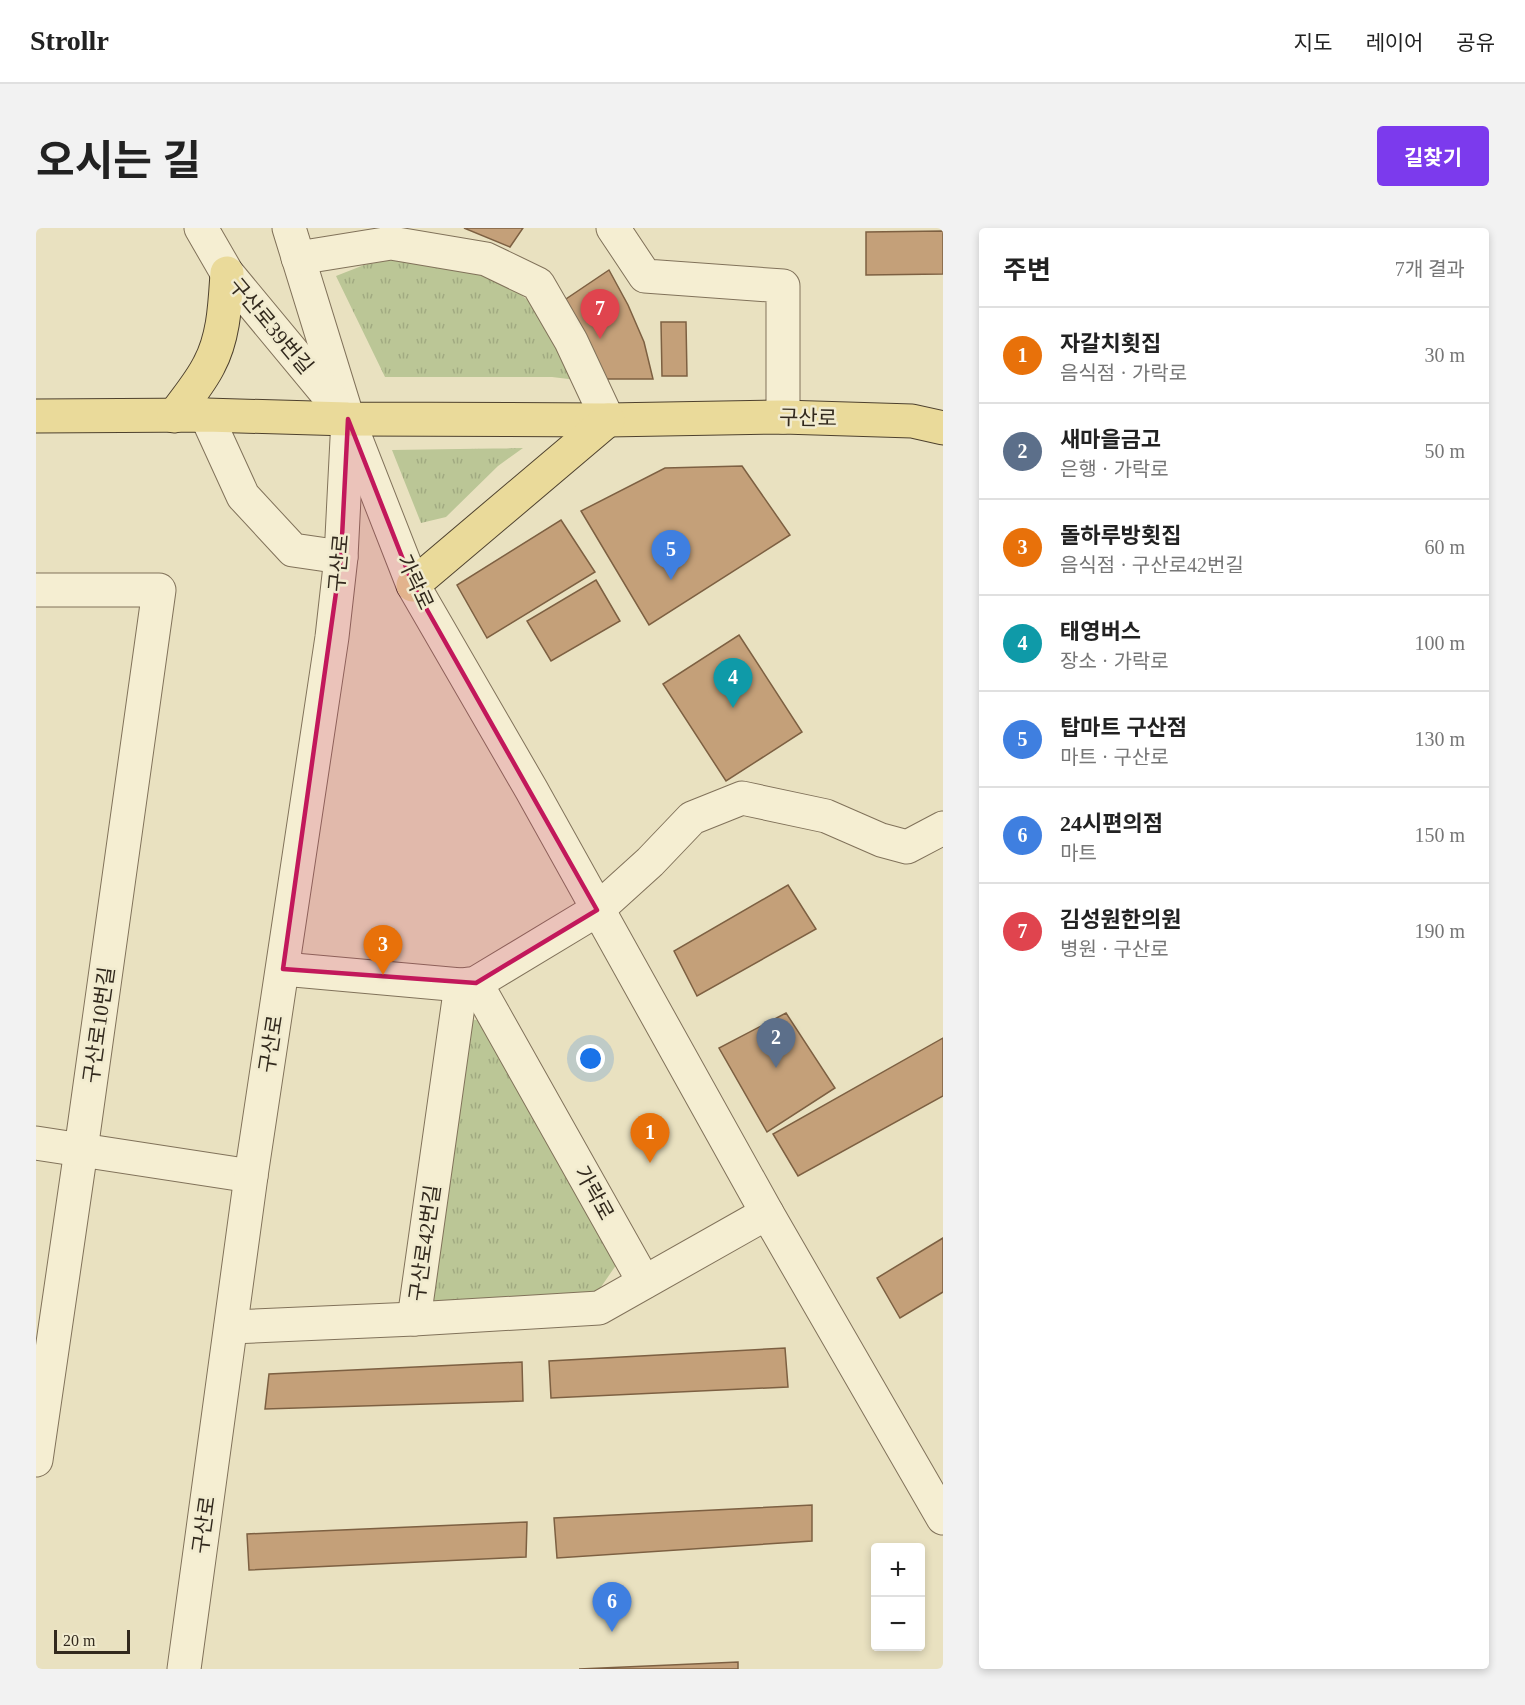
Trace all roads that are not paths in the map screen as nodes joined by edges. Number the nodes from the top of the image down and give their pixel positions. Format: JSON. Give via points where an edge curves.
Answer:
{"nodes":[{"id":1,"x":201,"y":228,"type":"edge"},
{"id":2,"x":613,"y":228,"type":"edge"},
{"id":3,"x":293,"y":243,"type":"edge"},
{"id":4,"x":227,"y":273,"type":"junction"},
{"id":5,"x":943,"y":408,"type":"edge"},
{"id":6,"x":190,"y":415,"type":"junction"},
{"id":7,"x":36,"y":416,"type":"edge"},
{"id":8,"x":783,"y":417,"type":"junction"},
{"id":9,"x":348,"y":418,"type":"junction"},
{"id":10,"x":608,"y":420,"type":"junction"},
{"id":11,"x":928,"y":424,"type":"edge"},
{"id":12,"x":341,"y":557,"type":"junction"},
{"id":13,"x":413,"y":585,"type":"junction"},
{"id":14,"x":36,"y":590,"type":"edge"},
{"id":15,"x":943,"y":828,"type":"edge"},
{"id":16,"x":597,"y":910,"type":"junction"},
{"id":17,"x":283,"y":969,"type":"junction"},
{"id":18,"x":469,"y":984,"type":"junction"},
{"id":19,"x":36,"y":1143,"type":"edge"},
{"id":20,"x":81,"y":1150,"type":"junction"},
{"id":21,"x":251,"y":1176,"type":"junction"},
{"id":22,"x":767,"y":1213,"type":"junction"},
{"id":23,"x":644,"y":1282,"type":"junction"},
{"id":24,"x":414,"y":1319,"type":"junction"},
{"id":25,"x":231,"y":1327,"type":"junction"},
{"id":26,"x":36,"y":1460,"type":"edge"},
{"id":27,"x":943,"y":1518,"type":"edge"},
{"id":28,"x":184,"y":1669,"type":"edge"}],
"edges":[{"from":1,"to":4,"type":"street","name":"구산로39번길"},
{"from":2,"to":8,"type":"street","via":[[645,276],[783,286]]},
{"from":3,"to":9,"type":"street","name":"가락로"},
{"from":3,"to":10,"type":"street","via":[[391,243],[486,259],[538,284],[571,341]]},
{"from":4,"to":6,"type":"main road","via":[[218,344]]},
{"from":4,"to":9,"type":"street","name":"구산로39번길"},
{"from":5,"to":11,"type":"main road"},
{"from":6,"to":7,"type":"main road","name":"구산로"},
{"from":6,"to":9,"type":"main road","name":"구산로"},
{"from":6,"to":12,"type":"street","via":[[243,496],[293,550]]},
{"from":8,"to":10,"type":"main road","name":"구산로"},
{"from":8,"to":11,"type":"main road","name":"구산로"},
{"from":9,"to":10,"type":"main road","name":"구산로"},
{"from":9,"to":12,"type":"street","name":"구산로"},
{"from":9,"to":13,"type":"street","name":"가락로"},
{"from":10,"to":13,"type":"main road"},
{"from":12,"to":17,"type":"street","name":"구산로"},
{"from":13,"to":16,"type":"street","name":"가락로"},
{"from":14,"to":20,"type":"street","name":"구산로10번길","via":[[159,590]]},
{"from":15,"to":16,"type":"street","via":[[907,847],[826,816],[742,798],[692,818]]},
{"from":16,"to":18,"type":"street"},
{"from":16,"to":22,"type":"street","name":"가락로"},
{"from":17,"to":18,"type":"street"},
{"from":17,"to":21,"type":"street","name":"구산로"},
{"from":18,"to":23,"type":"street","name":"가락로"},
{"from":18,"to":24,"type":"street","name":"구산로42번길"},
{"from":19,"to":20,"type":"street"},
{"from":20,"to":21,"type":"street"},
{"from":20,"to":26,"type":"street","name":"구산로10번길"},
{"from":21,"to":25,"type":"street","name":"구산로"},
{"from":22,"to":23,"type":"street"},
{"from":22,"to":27,"type":"street","name":"가락로"},
{"from":23,"to":24,"type":"street","via":[[599,1308]]},
{"from":24,"to":25,"type":"street","name":"구산로42번길"},
{"from":25,"to":28,"type":"street","name":"구산로"}]}
